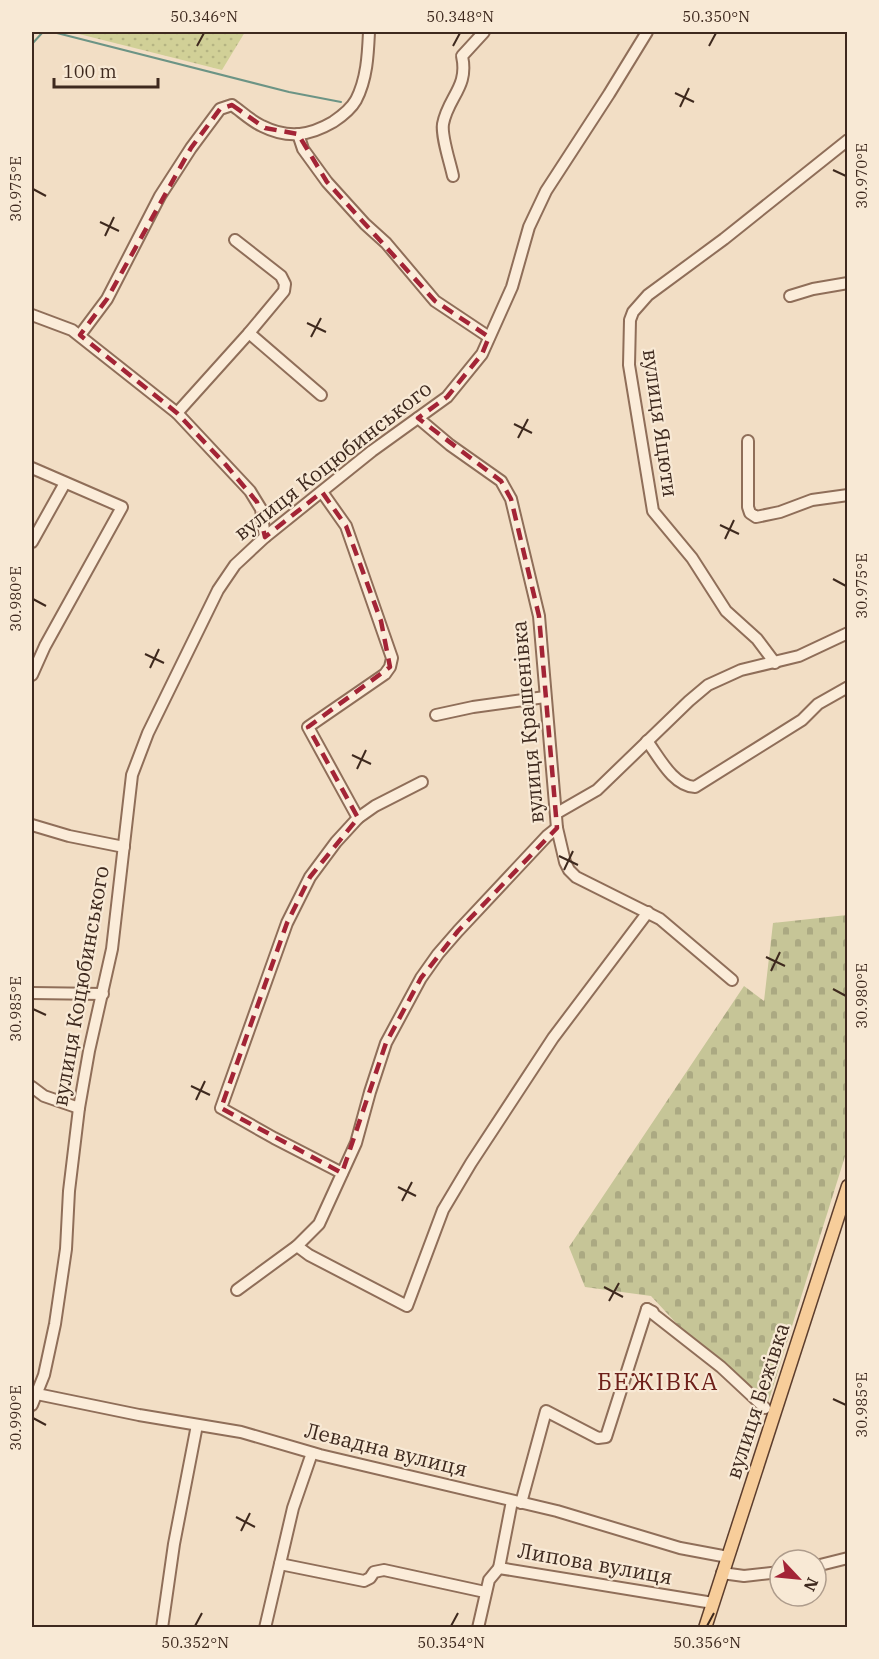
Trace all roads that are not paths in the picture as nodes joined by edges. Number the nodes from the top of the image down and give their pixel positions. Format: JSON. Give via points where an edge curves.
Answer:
{"nodes":[{"id":1,"x":369,"y":32,"type":"edge"},
{"id":2,"x":484,"y":32,"type":"edge"},
{"id":3,"x":647,"y":32,"type":"edge"},
{"id":4,"x":298,"y":134,"type":"junction"},
{"id":5,"x":848,"y":140,"type":"edge"},
{"id":6,"x":453,"y":176,"type":"dead end"},
{"id":7,"x":235,"y":240,"type":"dead end"},
{"id":8,"x":848,"y":283,"type":"edge"},
{"id":9,"x":790,"y":296,"type":"dead end"},
{"id":10,"x":32,"y":315,"type":"edge"},
{"id":11,"x":249,"y":333,"type":"junction"},
{"id":12,"x":80,"y":335,"type":"junction"},
{"id":13,"x":489,"y":337,"type":"junction"},
{"id":14,"x":321,"y":395,"type":"dead end"},
{"id":15,"x":177,"y":413,"type":"junction"},
{"id":16,"x":418,"y":418,"type":"junction"},
{"id":17,"x":748,"y":441,"type":"dead end"},
{"id":18,"x":32,"y":468,"type":"edge"},
{"id":19,"x":65,"y":483,"type":"junction"},
{"id":20,"x":322,"y":492,"type":"junction"},
{"id":21,"x":848,"y":495,"type":"edge"},
{"id":22,"x":265,"y":537,"type":"junction"},
{"id":23,"x":32,"y":542,"type":"edge"},
{"id":24,"x":848,"y":633,"type":"edge"},
{"id":25,"x":775,"y":663,"type":"junction"},
{"id":26,"x":32,"y":675,"type":"edge"},
{"id":27,"x":848,"y":687,"type":"edge"},
{"id":28,"x":545,"y":697,"type":"junction"},
{"id":29,"x":436,"y":715,"type":"dead end"},
{"id":30,"x":646,"y":741,"type":"junction"},
{"id":31,"x":422,"y":782,"type":"dead end"},
{"id":32,"x":557,"y":813,"type":"junction"},
{"id":33,"x":358,"y":818,"type":"junction"},
{"id":34,"x":32,"y":825,"type":"edge"},
{"id":35,"x":557,"y":828,"type":"junction"},
{"id":36,"x":124,"y":847,"type":"junction"},
{"id":37,"x":648,"y":912,"type":"junction"},
{"id":38,"x":732,"y":980,"type":"dead end"},
{"id":39,"x":32,"y":993,"type":"edge"},
{"id":40,"x":103,"y":994,"type":"junction"},
{"id":41,"x":32,"y":1087,"type":"edge"},
{"id":42,"x":79,"y":1108,"type":"junction"},
{"id":43,"x":342,"y":1173,"type":"junction"},
{"id":44,"x":847,"y":1187,"type":"edge"},
{"id":45,"x":297,"y":1246,"type":"junction"},
{"id":46,"x":237,"y":1290,"type":"dead end"},
{"id":47,"x":34,"y":1394,"type":"edge"},
{"id":48,"x":32,"y":1405,"type":"edge"},
{"id":49,"x":765,"y":1408,"type":"dead end"},
{"id":50,"x":197,"y":1425,"type":"junction"},
{"id":51,"x":312,"y":1453,"type":"junction"},
{"id":52,"x":517,"y":1502,"type":"junction"},
{"id":53,"x":728,"y":1557,"type":"junction"},
{"id":54,"x":848,"y":1558,"type":"edge"},
{"id":55,"x":828,"y":1563,"type":"edge"},
{"id":56,"x":280,"y":1564,"type":"junction"},
{"id":57,"x":499,"y":1568,"type":"junction"},
{"id":58,"x":722,"y":1573,"type":"junction"},
{"id":59,"x":768,"y":1573,"type":"edge"},
{"id":60,"x":485,"y":1592,"type":"junction"},
{"id":61,"x":713,"y":1604,"type":"junction"},
{"id":62,"x":162,"y":1628,"type":"edge"},
{"id":63,"x":265,"y":1628,"type":"edge"},
{"id":64,"x":478,"y":1628,"type":"edge"},
{"id":65,"x":705,"y":1628,"type":"edge"}],
"edges":[{"from":1,"to":4,"type":"street","via":[[363,81],[350,109],[318,131]]},
{"from":2,"to":6,"type":"street","via":[[462,56],[463,79],[443,126]]},
{"from":3,"to":13,"type":"street","name":"вулиця Коцюбинського","via":[[546,191],[529,227],[512,287]]},
{"from":4,"to":12,"type":"street","via":[[265,128],[232,105],[220,109],[160,196],[107,299]]},
{"from":4,"to":13,"type":"street","via":[[303,149],[327,182],[435,301]]},
{"from":5,"to":25,"type":"street","name":"вулиця Яцюти","via":[[653,290],[637,305],[630,320],[629,365],[653,510],[692,558],[726,611],[757,639]]},
{"from":7,"to":11,"type":"street","via":[[281,276],[285,284],[284,291]]},
{"from":8,"to":9,"type":"street"},
{"from":10,"to":12,"type":"street"},
{"from":11,"to":14,"type":"street"},
{"from":11,"to":15,"type":"street"},
{"from":12,"to":15,"type":"street"},
{"from":13,"to":16,"type":"street","name":"вулиця Коцюбинського","via":[[482,354],[447,397]]},
{"from":15,"to":22,"type":"street","via":[[250,491],[261,508]]},
{"from":16,"to":20,"type":"street","name":"вулиця Коцюбинського"},
{"from":16,"to":28,"type":"street","name":"вулиця Крашенівка","via":[[501,481],[511,499],[539,616]]},
{"from":17,"to":21,"type":"street","via":[[748,507],[756,517],[812,500]]},
{"from":18,"to":19,"type":"street"},
{"from":19,"to":23,"type":"street"},
{"from":19,"to":26,"type":"street","via":[[122,507]]},
{"from":20,"to":22,"type":"street","name":"вулиця Коцюбинського"},
{"from":20,"to":33,"type":"street","via":[[346,526],[392,658],[385,674],[308,727]]},
{"from":22,"to":36,"type":"street","name":"вулиця Коцюбинського","via":[[235,565],[218,590],[147,733],[132,775]]},
{"from":24,"to":25,"type":"street","via":[[800,656]]},
{"from":25,"to":30,"type":"street","via":[[741,670],[708,685]]},
{"from":27,"to":30,"type":"street","via":[[695,787],[677,781]]},
{"from":28,"to":29,"type":"street"},
{"from":28,"to":32,"type":"street","name":"вулиця Крашенівка"},
{"from":30,"to":32,"type":"street","via":[[597,790]]},
{"from":31,"to":33,"type":"street"},
{"from":32,"to":35,"type":"street","name":"вулиця Крашенівка"},
{"from":33,"to":43,"type":"street","via":[[310,877],[287,923],[220,1108]]},
{"from":34,"to":36,"type":"street"},
{"from":35,"to":37,"type":"street","name":"вулиця Крашенівка","via":[[565,862],[576,877]]},
{"from":35,"to":43,"type":"street","via":[[458,931],[421,978],[386,1043],[356,1143]]},
{"from":36,"to":40,"type":"street","name":"вулиця Коцюбинського"},
{"from":37,"to":38,"type":"street","name":"вулиця Крашенівка"},
{"from":37,"to":45,"type":"street","via":[[553,1038],[471,1163],[443,1210],[407,1306],[309,1256]]},
{"from":39,"to":40,"type":"street"},
{"from":40,"to":42,"type":"street","name":"вулиця Коцюбинського"},
{"from":41,"to":42,"type":"street","via":[[44,1096]]},
{"from":42,"to":47,"type":"street","name":"вулиця Коцюбинського","via":[[57,1313],[48,1358]]},
{"from":43,"to":45,"type":"street","via":[[319,1224]]},
{"from":44,"to":53,"type":"main road","name":"вулиця Бежівка"},
{"from":45,"to":46,"type":"street"},
{"from":47,"to":48,"type":"street","name":"вулиця Коцюбинського"},
{"from":47,"to":50,"type":"street","name":"Левадна вулиця"},
{"from":49,"to":52,"type":"street","via":[[650,1310],[606,1437],[598,1438],[546,1411]]},
{"from":50,"to":51,"type":"street","name":"Левадна вулиця","via":[[241,1432]]},
{"from":50,"to":62,"type":"street"},
{"from":51,"to":52,"type":"street","name":"Левадна вулиця"},
{"from":51,"to":56,"type":"street","via":[[293,1508]]},
{"from":52,"to":53,"type":"street","name":"Левадна вулиця","via":[[672,1546]]},
{"from":52,"to":57,"type":"street"},
{"from":53,"to":58,"type":"main road","name":"вулиця Бежівка"},
{"from":54,"to":55,"type":"street"},
{"from":56,"to":60,"type":"street","via":[[364,1581],[374,1572],[384,1570]]},
{"from":56,"to":63,"type":"street"},
{"from":57,"to":60,"type":"street","name":"Липова вулиця"},
{"from":57,"to":61,"type":"street","name":"Липова вулиця"},
{"from":58,"to":59,"type":"street"},
{"from":58,"to":61,"type":"main road","name":"вулиця Бежівка"},
{"from":60,"to":64,"type":"street","name":"Липова вулиця"},
{"from":61,"to":65,"type":"main road","name":"вулиця Бежівка"}]}
